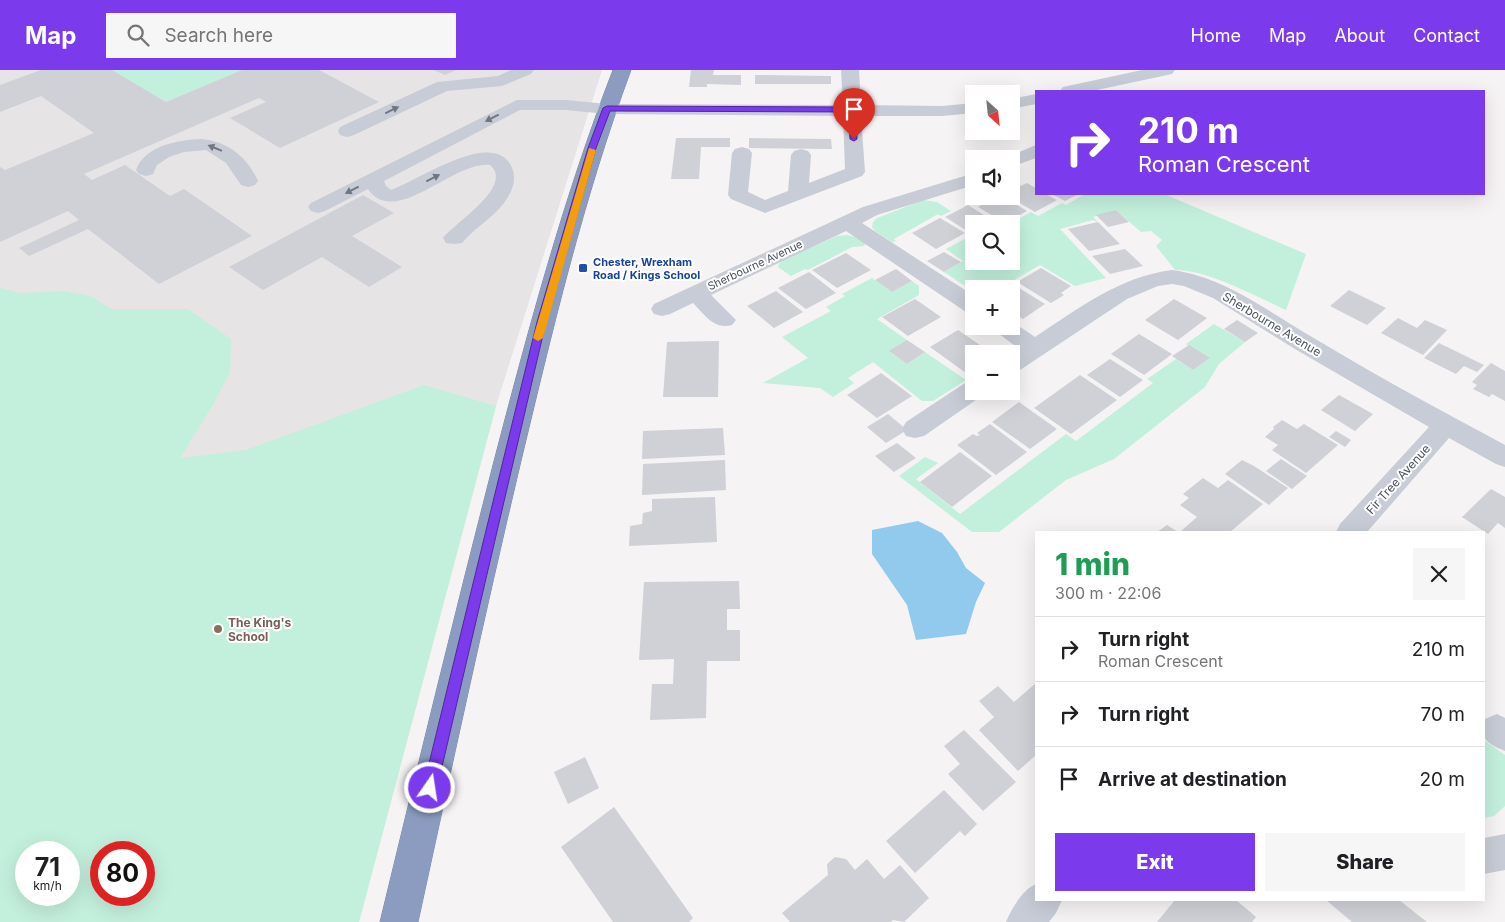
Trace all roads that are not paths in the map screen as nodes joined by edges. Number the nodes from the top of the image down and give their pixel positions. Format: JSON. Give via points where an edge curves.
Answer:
{"nodes":[{"id":1,"x":525,"y":70,"type":"edge"},
{"id":2,"x":622,"y":70,"type":"edge"},
{"id":3,"x":850,"y":70,"type":"edge"},
{"id":4,"x":1166,"y":70,"type":"edge"},
{"id":5,"x":474,"y":77,"type":"edge"},
{"id":6,"x":502,"y":81,"type":"junction"},
{"id":7,"x":1073,"y":90,"type":"edge"},
{"id":8,"x":1035,"y":99,"type":"edge"},
{"id":9,"x":1020,"y":102,"type":"edge"},
{"id":10,"x":518,"y":104,"type":"junction"},
{"id":11,"x":545,"y":105,"type":"junction"},
{"id":12,"x":607,"y":108,"type":"junction"},
{"id":13,"x":965,"y":109,"type":"edge"},
{"id":14,"x":852,"y":110,"type":"junction"},
{"id":15,"x":347,"y":131,"type":"dead end"},
{"id":16,"x":1035,"y":152,"type":"edge"},
{"id":17,"x":742,"y":153,"type":"dead end"},
{"id":18,"x":801,"y":155,"type":"dead end"},
{"id":19,"x":1020,"y":158,"type":"edge"},
{"id":20,"x":146,"y":170,"type":"dead end"},
{"id":21,"x":374,"y":178,"type":"junction"},
{"id":22,"x":248,"y":181,"type":"dead end"},
{"id":23,"x":965,"y":182,"type":"edge"},
{"id":24,"x":798,"y":194,"type":"junction"},
{"id":25,"x":318,"y":207,"type":"dead end"},
{"id":26,"x":847,"y":222,"type":"junction"},
{"id":27,"x":454,"y":238,"type":"dead end"},
{"id":28,"x":695,"y":293,"type":"junction"},
{"id":29,"x":965,"y":301,"type":"edge"},
{"id":30,"x":662,"y":309,"type":"dead end"},
{"id":31,"x":724,"y":320,"type":"dead end"},
{"id":32,"x":1016,"y":335,"type":"edge"},
{"id":33,"x":1035,"y":348,"type":"junction"},
{"id":34,"x":1020,"y":358,"type":"edge"},
{"id":35,"x":965,"y":395,"type":"edge"},
{"id":36,"x":1446,"y":425,"type":"junction"},
{"id":37,"x":915,"y":429,"type":"dead end"},
{"id":38,"x":1505,"y":457,"type":"edge"},
{"id":39,"x":1351,"y":531,"type":"edge"},
{"id":40,"x":1505,"y":852,"type":"edge"},
{"id":41,"x":1485,"y":856,"type":"edge"},
{"id":42,"x":1042,"y":901,"type":"edge"},
{"id":43,"x":399,"y":922,"type":"edge"},
{"id":44,"x":1025,"y":922,"type":"edge"}],
"edges":[{"from":1,"to":6,"type":"street"},
{"from":2,"to":12,"type":"highway"},
{"from":3,"to":14,"type":"street"},
{"from":4,"to":7,"type":"street"},
{"from":5,"to":6,"type":"street"},
{"from":5,"to":10,"type":"street","via":[[476,91],[486,97]]},
{"from":15,"to":5,"type":"street","one_way":true,"via":[[443,86]]},
{"from":6,"to":11,"type":"street"},
{"from":8,"to":9,"type":"street"},
{"from":10,"to":11,"type":"street"},
{"from":10,"to":21,"type":"street","one_way":true},
{"from":11,"to":12,"type":"street"},
{"from":12,"to":14,"type":"street"},
{"from":12,"to":43,"type":"highway","via":[[592,148],[542,322]]},
{"from":13,"to":14,"type":"street"},
{"from":14,"to":24,"type":"street","via":[[855,172]]},
{"from":16,"to":19,"type":"street"},
{"from":17,"to":24,"type":"street","via":[[738,195],[765,207]]},
{"from":18,"to":24,"type":"street"},
{"from":22,"to":20,"type":"street","one_way":true,"via":[[243,169],[228,154],[208,145],[188,145],[167,151],[148,163]]},
{"from":21,"to":25,"type":"street","one_way":true},
{"from":21,"to":27,"type":"street","one_way":true,"via":[[377,189],[388,196],[412,189],[462,164],[491,159],[506,174],[504,185],[494,202]]},
{"from":23,"to":26,"type":"street","name":"Sherbourne Avenue","via":[[870,211]]},
{"from":26,"to":28,"type":"street","name":"Sherbourne Avenue"},
{"from":26,"to":29,"type":"street"},
{"from":28,"to":30,"type":"street","name":"Sherbourne Avenue"},
{"from":28,"to":31,"type":"street"},
{"from":32,"to":33,"type":"street"},
{"from":33,"to":34,"type":"street","name":"Sherbourne Avenue"},
{"from":33,"to":36,"type":"street","name":"Sherbourne Avenue","via":[[1123,291],[1172,277],[1191,280],[1227,297]]},
{"from":35,"to":37,"type":"street"},
{"from":36,"to":38,"type":"street","name":"Sherbourne Avenue"},
{"from":36,"to":39,"type":"street","name":"Fir Tree Avenue"},
{"from":40,"to":41,"type":"street"},
{"from":42,"to":44,"type":"street"}]}
